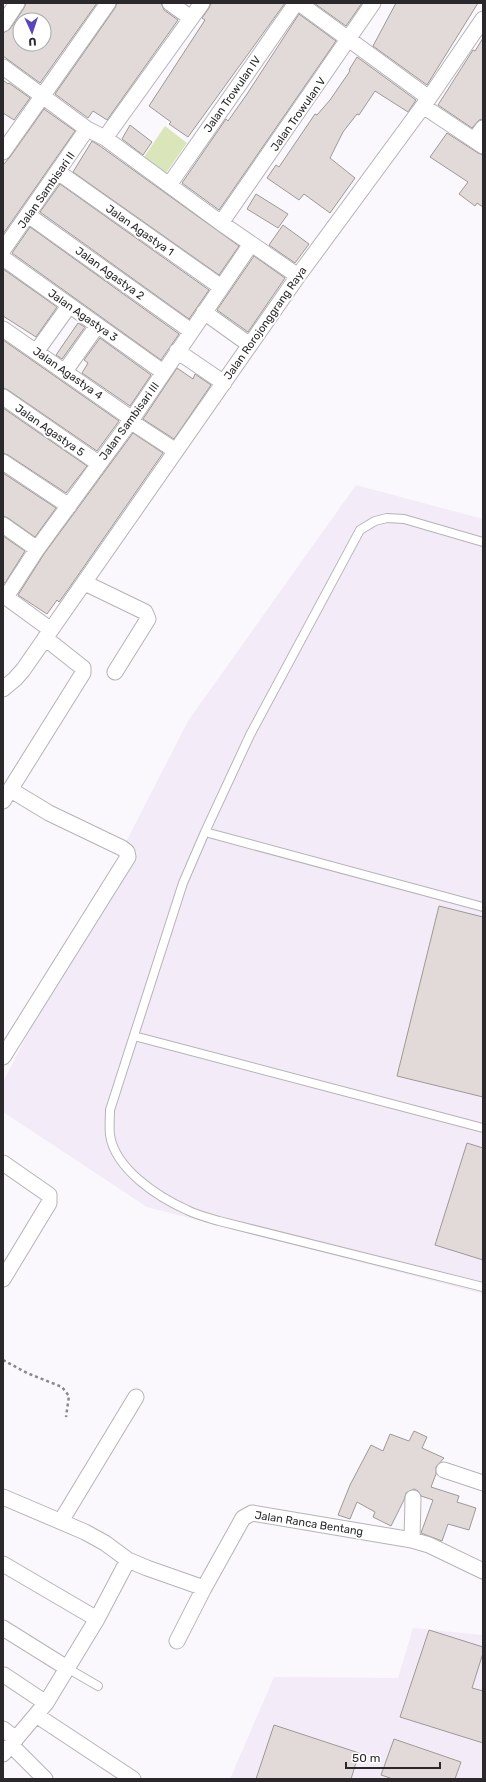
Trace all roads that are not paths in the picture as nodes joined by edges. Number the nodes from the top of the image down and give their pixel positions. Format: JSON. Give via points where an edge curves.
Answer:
{"nodes":[{"id":1,"x":18,"y":3,"type":"edge"},
{"id":2,"x":108,"y":3,"type":"edge"},
{"id":3,"x":170,"y":3,"type":"edge"},
{"id":4,"x":202,"y":3,"type":"edge"},
{"id":5,"x":297,"y":3,"type":"edge"},
{"id":6,"x":373,"y":3,"type":"edge"},
{"id":7,"x":191,"y":18,"type":"junction"},
{"id":8,"x":483,"y":19,"type":"edge"},
{"id":9,"x":3,"y":24,"type":"edge"},
{"id":10,"x":349,"y":39,"type":"junction"},
{"id":11,"x":3,"y":67,"type":"edge"},
{"id":12,"x":43,"y":96,"type":"junction"},
{"id":13,"x":426,"y":102,"type":"junction"},
{"id":14,"x":483,"y":128,"type":"edge"},
{"id":15,"x":87,"y":129,"type":"junction"},
{"id":16,"x":105,"y":138,"type":"junction"},
{"id":17,"x":478,"y":143,"type":"edge"},
{"id":18,"x":3,"y":152,"type":"edge"},
{"id":19,"x":58,"y":172,"type":"junction"},
{"id":20,"x":169,"y":185,"type":"junction"},
{"id":21,"x":28,"y":215,"type":"junction"},
{"id":22,"x":221,"y":224,"type":"junction"},
{"id":23,"x":251,"y":244,"type":"junction"},
{"id":24,"x":3,"y":250,"type":"edge"},
{"id":25,"x":3,"y":258,"type":"edge"},
{"id":26,"x":298,"y":276,"type":"junction"},
{"id":27,"x":221,"y":287,"type":"junction"},
{"id":28,"x":69,"y":306,"type":"junction"},
{"id":29,"x":204,"y":312,"type":"junction"},
{"id":30,"x":97,"y":326,"type":"junction"},
{"id":31,"x":3,"y":329,"type":"edge"},
{"id":32,"x":191,"y":331,"type":"junction"},
{"id":33,"x":250,"y":345,"type":"junction"},
{"id":34,"x":177,"y":351,"type":"junction"},
{"id":35,"x":36,"y":352,"type":"junction"},
{"id":36,"x":65,"y":371,"type":"junction"},
{"id":37,"x":163,"y":372,"type":"junction"},
{"id":38,"x":224,"y":383,"type":"junction"},
{"id":39,"x":3,"y":397,"type":"edge"},
{"id":40,"x":131,"y":420,"type":"junction"},
{"id":41,"x":176,"y":451,"type":"junction"},
{"id":42,"x":3,"y":462,"type":"edge"},
{"id":43,"x":98,"y":463,"type":"junction"},
{"id":44,"x":69,"y":506,"type":"junction"},
{"id":45,"x":3,"y":525,"type":"edge"},
{"id":46,"x":483,"y":542,"type":"edge"},
{"id":47,"x":37,"y":549,"type":"junction"},
{"id":48,"x":85,"y":583,"type":"junction"},
{"id":49,"x":5,"y":596,"type":"edge"},
{"id":50,"x":48,"y":634,"type":"junction"},
{"id":51,"x":115,"y":672,"type":"dead end"},
{"id":52,"x":3,"y":689,"type":"edge"},
{"id":53,"x":7,"y":796,"type":"edge"},
{"id":54,"x":205,"y":832,"type":"junction"},
{"id":55,"x":483,"y":906,"type":"edge"},
{"id":56,"x":134,"y":1036,"type":"junction"},
{"id":57,"x":3,"y":1057,"type":"edge"},
{"id":58,"x":483,"y":1128,"type":"edge"},
{"id":59,"x":3,"y":1163,"type":"edge"},
{"id":60,"x":3,"y":1279,"type":"edge"},
{"id":61,"x":483,"y":1287,"type":"edge"},
{"id":62,"x":136,"y":1397,"type":"dead end"},
{"id":63,"x":444,"y":1470,"type":"dead end"},
{"id":64,"x":483,"y":1483,"type":"edge"},
{"id":65,"x":3,"y":1497,"type":"edge"},
{"id":66,"x":413,"y":1498,"type":"dead end"},
{"id":67,"x":61,"y":1521,"type":"junction"},
{"id":68,"x":412,"y":1540,"type":"junction"},
{"id":69,"x":128,"y":1560,"type":"junction"},
{"id":70,"x":3,"y":1564,"type":"edge"},
{"id":71,"x":483,"y":1572,"type":"edge"},
{"id":72,"x":204,"y":1588,"type":"junction"},
{"id":73,"x":97,"y":1619,"type":"junction"},
{"id":74,"x":3,"y":1628,"type":"edge"},
{"id":75,"x":177,"y":1641,"type":"dead end"},
{"id":76,"x":67,"y":1668,"type":"junction"},
{"id":77,"x":4,"y":1675,"type":"edge"},
{"id":78,"x":98,"y":1686,"type":"dead end"},
{"id":79,"x":46,"y":1703,"type":"junction"},
{"id":80,"x":36,"y":1715,"type":"junction"},
{"id":81,"x":3,"y":1729,"type":"edge"},
{"id":82,"x":10,"y":1746,"type":"edge"},
{"id":83,"x":46,"y":1779,"type":"edge"},
{"id":84,"x":133,"y":1779,"type":"edge"}],
"edges":[{"from":1,"to":9,"type":"street"},
{"from":2,"to":12,"type":"street"},
{"from":3,"to":7,"type":"street"},
{"from":4,"to":7,"type":"street"},
{"from":5,"to":10,"type":"street"},
{"from":5,"to":20,"type":"street","name":"Jalan Trowulan IV"},
{"from":6,"to":10,"type":"street","name":"Jalan Trowulan V"},
{"from":7,"to":16,"type":"street"},
{"from":8,"to":13,"type":"street","name":"Jalan Rorojonggrang Raya"},
{"from":10,"to":13,"type":"street"},
{"from":10,"to":22,"type":"street","name":"Jalan Trowulan V"},
{"from":11,"to":12,"type":"street"},
{"from":12,"to":15,"type":"street"},
{"from":12,"to":18,"type":"street"},
{"from":13,"to":17,"type":"street"},
{"from":13,"to":26,"type":"street","name":"Jalan Rorojonggrang Raya"},
{"from":14,"to":17,"type":"street"},
{"from":15,"to":16,"type":"street"},
{"from":15,"to":19,"type":"street","name":"Jalan Sambisari II"},
{"from":16,"to":20,"type":"street"},
{"from":19,"to":21,"type":"street","name":"Jalan Sambisari II"},
{"from":19,"to":27,"type":"street","name":"Jalan Agastya 1"},
{"from":20,"to":22,"type":"street"},
{"from":21,"to":24,"type":"street","name":"Jalan Sambisari II"},
{"from":21,"to":32,"type":"street","name":"Jalan Agastya 2"},
{"from":22,"to":23,"type":"street"},
{"from":23,"to":26,"type":"street"},
{"from":23,"to":27,"type":"street","name":"Jalan Sambisari III"},
{"from":25,"to":28,"type":"street","name":"Jalan Agastya 3"},
{"from":26,"to":33,"type":"street","name":"Jalan Rorojonggrang Raya"},
{"from":27,"to":29,"type":"street","name":"Jalan Sambisari III"},
{"from":28,"to":30,"type":"street","name":"Jalan Agastya 3"},
{"from":28,"to":35,"type":"street"},
{"from":29,"to":32,"type":"street","name":"Jalan Sambisari III"},
{"from":29,"to":33,"type":"street"},
{"from":30,"to":36,"type":"street"},
{"from":30,"to":37,"type":"street","name":"Jalan Agastya 3"},
{"from":31,"to":35,"type":"street","name":"Jalan Agastya 4"},
{"from":32,"to":34,"type":"street","name":"Jalan Sambisari III"},
{"from":33,"to":38,"type":"street","name":"Jalan Rorojonggrang Raya"},
{"from":34,"to":37,"type":"street","name":"Jalan Sambisari III"},
{"from":34,"to":38,"type":"street"},
{"from":35,"to":36,"type":"street","name":"Jalan Agastya 4"},
{"from":36,"to":40,"type":"street","name":"Jalan Agastya 4"},
{"from":37,"to":40,"type":"street","name":"Jalan Sambisari III"},
{"from":38,"to":41,"type":"street","name":"Jalan Rorojonggrang Raya"},
{"from":39,"to":43,"type":"street","name":"Jalan Agastya 5"},
{"from":40,"to":41,"type":"street","name":"Jalan Agastya 4"},
{"from":40,"to":43,"type":"street","name":"Jalan Sambisari III"},
{"from":41,"to":48,"type":"street","name":"Jalan Rorojonggrang Raya"},
{"from":42,"to":44,"type":"street"},
{"from":43,"to":44,"type":"street","name":"Jalan Sambisari III"},
{"from":44,"to":47,"type":"street","name":"Jalan Sambisari III"},
{"from":45,"to":47,"type":"street"},
{"from":46,"to":54,"type":"lane","via":[[388,518],[375,521],[360,530],[250,735]]},
{"from":47,"to":49,"type":"street","name":"Jalan Sambisari III"},
{"from":48,"to":50,"type":"street","name":"Jalan Rorojonggrang Raya"},
{"from":48,"to":51,"type":"street","via":[[148,615],[148,619]]},
{"from":49,"to":50,"type":"street"},
{"from":50,"to":52,"type":"street","name":"Jalan Rorojonggrang Raya","via":[[23,670]]},
{"from":50,"to":53,"type":"street","via":[[84,670]]},
{"from":53,"to":57,"type":"street","via":[[122,848],[128,857]]},
{"from":54,"to":55,"type":"lane"},
{"from":54,"to":56,"type":"lane","via":[[183,883]]},
{"from":56,"to":58,"type":"lane"},
{"from":56,"to":61,"type":"lane","via":[[110,1110],[110,1136],[121,1161],[139,1180],[158,1194],[188,1211],[220,1221]]},
{"from":59,"to":60,"type":"street","via":[[50,1198]]},
{"from":62,"to":67,"type":"street"},
{"from":63,"to":64,"type":"street"},
{"from":65,"to":67,"type":"street"},
{"from":66,"to":68,"type":"street"},
{"from":67,"to":69,"type":"street","via":[[105,1543]]},
{"from":68,"to":71,"type":"street","name":"Jalan Ranca Bentang","via":[[429,1545]]},
{"from":68,"to":72,"type":"street","name":"Jalan Ranca Bentang","via":[[252,1514],[243,1518]]},
{"from":69,"to":72,"type":"street"},
{"from":69,"to":73,"type":"street"},
{"from":70,"to":73,"type":"street"},
{"from":72,"to":75,"type":"street","name":"Jalan Ranca Bentang"},
{"from":73,"to":76,"type":"street"},
{"from":74,"to":76,"type":"street"},
{"from":76,"to":78,"type":"lane"},
{"from":76,"to":79,"type":"street"},
{"from":77,"to":79,"type":"street"},
{"from":79,"to":80,"type":"street"},
{"from":80,"to":82,"type":"street"},
{"from":80,"to":84,"type":"street"},
{"from":81,"to":82,"type":"street"},
{"from":82,"to":83,"type":"street"}]}
